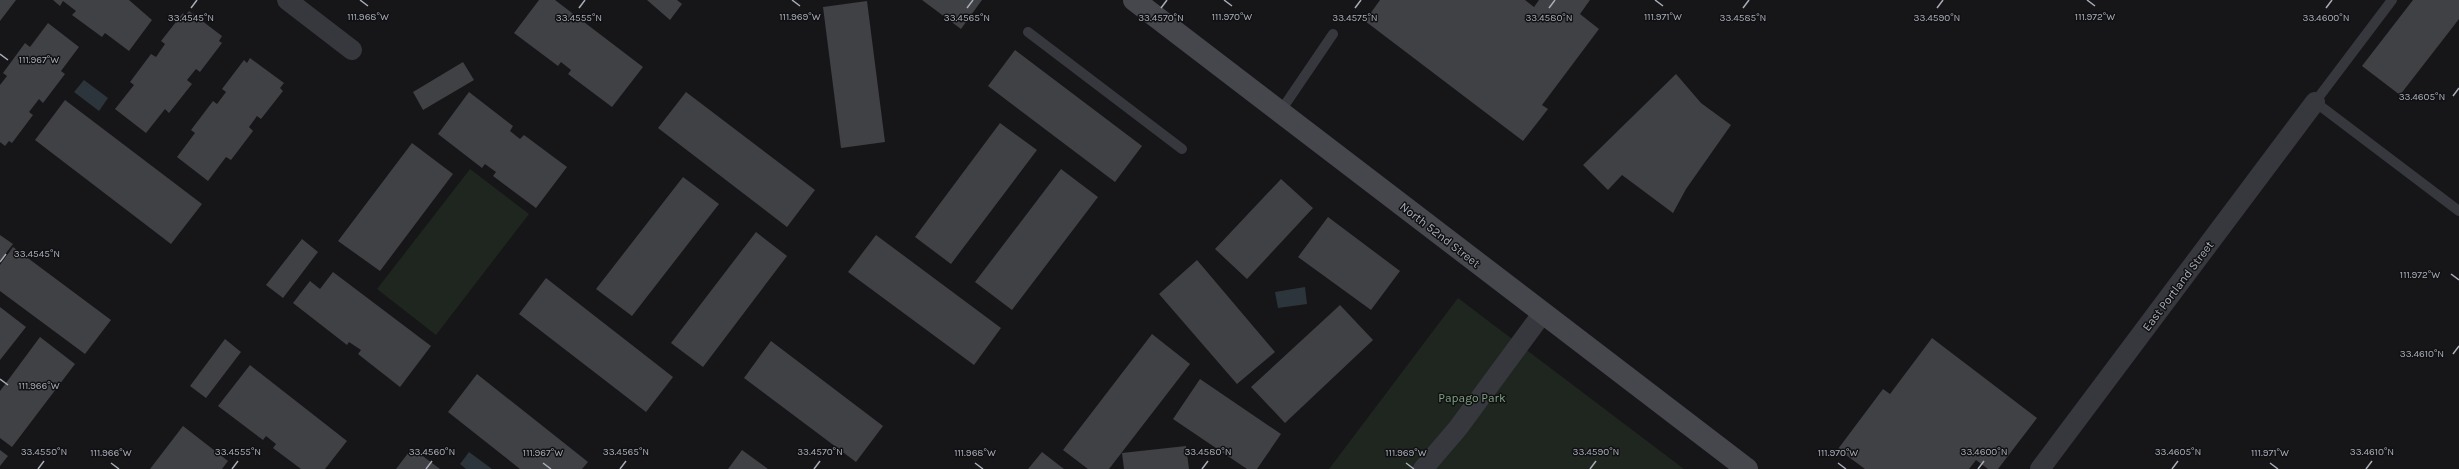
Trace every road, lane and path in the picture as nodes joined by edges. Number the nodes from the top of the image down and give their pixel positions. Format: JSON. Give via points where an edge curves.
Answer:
{"nodes":[{"id":1,"x":287,"y":0,"type":"edge"},
{"id":2,"x":1134,"y":0,"type":"edge"},
{"id":3,"x":2392,"y":0,"type":"edge"},
{"id":4,"x":1028,"y":32,"type":"dead end"},
{"id":5,"x":1333,"y":34,"type":"dead end"},
{"id":6,"x":352,"y":50,"type":"dead end"},
{"id":7,"x":2315,"y":102,"type":"junction"},
{"id":8,"x":1280,"y":112,"type":"junction"},
{"id":9,"x":1182,"y":150,"type":"dead end"},
{"id":10,"x":2459,"y":211,"type":"edge"},
{"id":11,"x":1542,"y":314,"type":"junction"},
{"id":12,"x":1423,"y":469,"type":"edge"},
{"id":13,"x":1747,"y":469,"type":"edge"},
{"id":14,"x":2040,"y":469,"type":"edge"}],
"edges":[{"from":1,"to":6,"type":"street"},
{"from":2,"to":8,"type":"main road","name":"North 52nd Street"},
{"from":3,"to":7,"type":"lane"},
{"from":4,"to":9,"type":"lane"},
{"from":5,"to":8,"type":"lane"},
{"from":7,"to":10,"type":"lane"},
{"from":7,"to":14,"type":"street","name":"East Portland Street"},
{"from":8,"to":11,"type":"main road","name":"North 52nd Street"},
{"from":11,"to":12,"type":"street","via":[[1458,428]]},
{"from":11,"to":13,"type":"main road","name":"North 52nd Street"}]}
